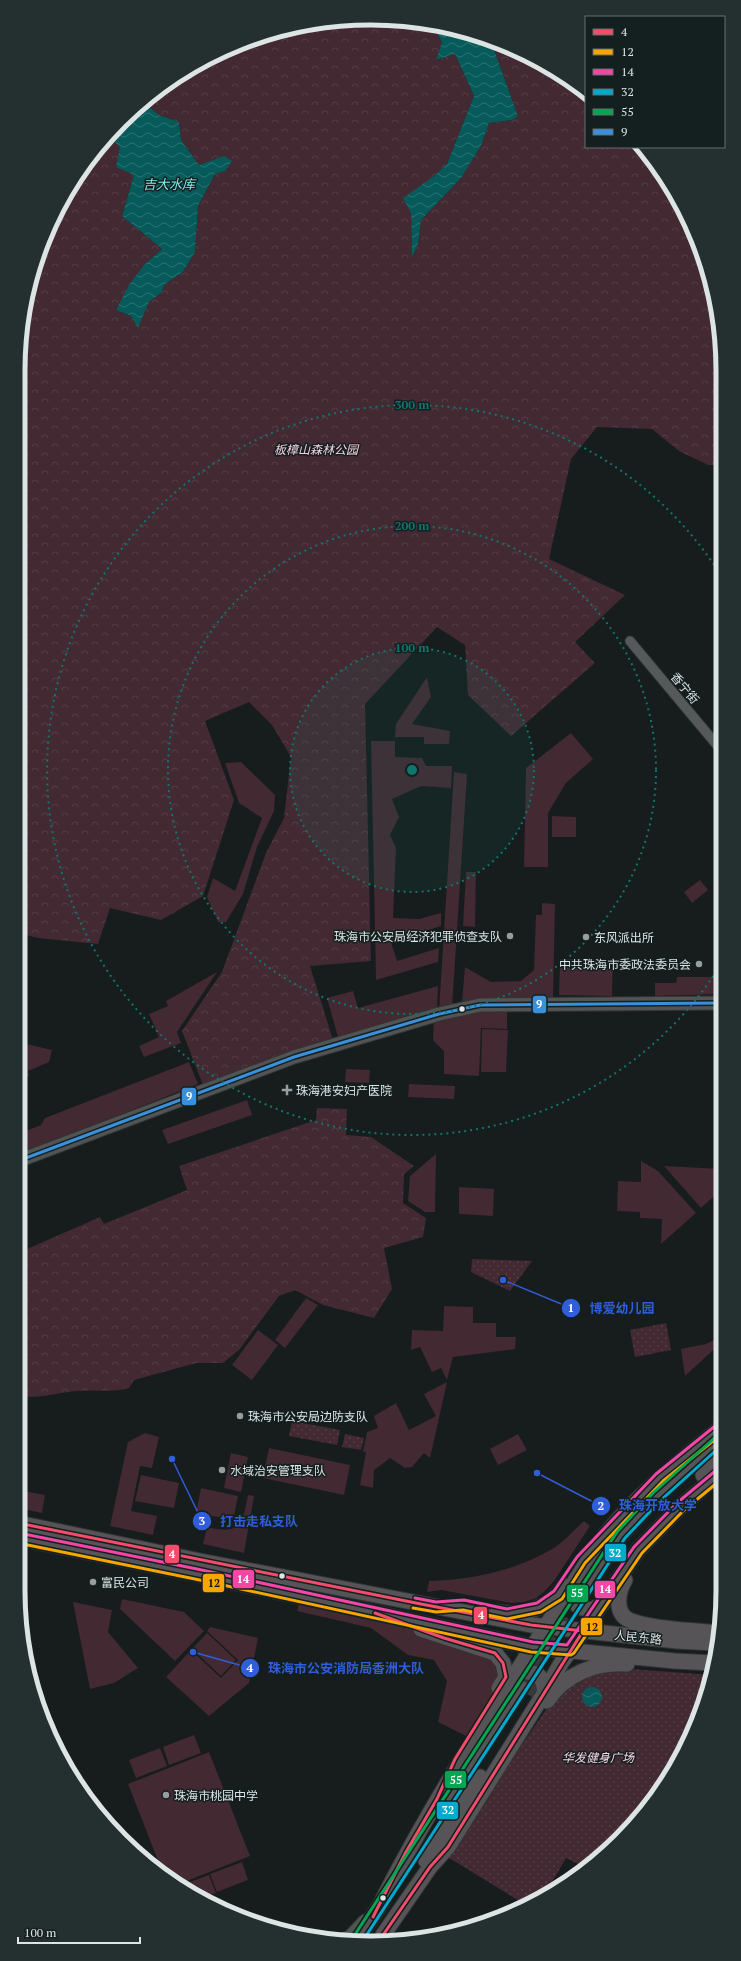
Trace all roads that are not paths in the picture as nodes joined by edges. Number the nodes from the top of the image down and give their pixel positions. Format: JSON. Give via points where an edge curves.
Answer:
{"nodes":[{"id":1,"x":630,"y":641,"type":"dead end"},
{"id":2,"x":716,"y":744,"type":"edge"},
{"id":3,"x":716,"y":1002,"type":"edge"},
{"id":4,"x":25,"y":1158,"type":"edge"},
{"id":5,"x":716,"y":1432,"type":"edge"},
{"id":6,"x":716,"y":1443,"type":"edge"},
{"id":7,"x":716,"y":1463,"type":"edge"},
{"id":8,"x":716,"y":1477,"type":"edge"},
{"id":9,"x":681,"y":1506,"type":"junction"},
{"id":10,"x":25,"y":1524,"type":"edge"},
{"id":11,"x":25,"y":1539,"type":"edge"},
{"id":12,"x":601,"y":1540,"type":"junction"},
{"id":13,"x":588,"y":1595,"type":"junction"},
{"id":14,"x":436,"y":1607,"type":"junction"},
{"id":15,"x":384,"y":1615,"type":"junction"},
{"id":16,"x":430,"y":1623,"type":"junction"},
{"id":17,"x":547,"y":1627,"type":"junction"},
{"id":18,"x":583,"y":1631,"type":"junction"},
{"id":19,"x":713,"y":1633,"type":"edge"},
{"id":20,"x":677,"y":1641,"type":"junction"},
{"id":21,"x":712,"y":1643,"type":"edge"},
{"id":22,"x":532,"y":1647,"type":"junction"},
{"id":23,"x":570,"y":1650,"type":"junction"},
{"id":24,"x":675,"y":1661,"type":"junction"},
{"id":25,"x":708,"y":1663,"type":"edge"},
{"id":26,"x":706,"y":1670,"type":"edge"},
{"id":27,"x":527,"y":1689,"type":"junction"},
{"id":28,"x":481,"y":1794,"type":"junction"},
{"id":29,"x":437,"y":1799,"type":"junction"},
{"id":30,"x":379,"y":1907,"type":"junction"},
{"id":31,"x":352,"y":1935,"type":"edge"},
{"id":32,"x":360,"y":1936,"type":"edge"},
{"id":33,"x":382,"y":1936,"type":"edge"}],
"edges":[{"from":1,"to":2,"type":"street","name":"香宁街"},
{"from":3,"to":4,"type":"street","via":[[480,1005],[439,1014],[294,1057]]},
{"from":5,"to":12,"type":"main road","via":[[660,1477],[616,1521]]},
{"from":6,"to":13,"type":"main road","via":[[656,1497],[621,1535]]},
{"from":7,"to":13,"type":"main road","via":[[660,1514]]},
{"from":8,"to":9,"type":"main road"},
{"from":9,"to":13,"type":"main road","via":[[638,1550]]},
{"from":9,"to":19,"type":"main road","via":[[621,1586],[618,1599],[621,1611],[628,1620],[645,1624]]},
{"from":10,"to":14,"type":"main road","name":"人民东路"},
{"from":11,"to":15,"type":"main road","name":"人民东路"},
{"from":12,"to":13,"type":"main road"},
{"from":12,"to":14,"type":"main road","via":[[581,1560],[558,1595],[539,1608],[506,1614],[463,1606]]},
{"from":13,"to":17,"type":"main road"},
{"from":13,"to":18,"type":"main road"},
{"from":14,"to":16,"type":"main road"},
{"from":14,"to":17,"type":"main road","name":"人民东路"},
{"from":15,"to":16,"type":"main road","name":"人民东路"},
{"from":15,"to":29,"type":"main road","via":[[444,1638],[495,1653],[503,1663],[506,1677],[455,1759]]},
{"from":16,"to":22,"type":"main road","name":"人民东路"},
{"from":17,"to":18,"type":"main road","name":"人民东路"},
{"from":17,"to":22,"type":"main road"},
{"from":18,"to":20,"type":"main road","name":"人民东路"},
{"from":18,"to":23,"type":"main road"},
{"from":20,"to":21,"type":"main road","name":"人民东路"},
{"from":20,"to":24,"type":"main road"},
{"from":22,"to":23,"type":"main road","name":"人民东路"},
{"from":22,"to":27,"type":"main road"},
{"from":23,"to":24,"type":"main road","name":"人民东路"},
{"from":23,"to":27,"type":"main road","via":[[560,1665]]},
{"from":24,"to":25,"type":"main road","name":"人民东路"},
{"from":26,"to":28,"type":"main road","via":[[619,1664],[604,1665],[580,1672],[564,1682],[550,1696],[509,1760]]},
{"from":27,"to":28,"type":"main road"},
{"from":27,"to":29,"type":"main road"},
{"from":27,"to":30,"type":"main road"},
{"from":27,"to":33,"type":"main road"},
{"from":28,"to":33,"type":"main road","via":[[448,1847]]},
{"from":29,"to":30,"type":"main road","via":[[406,1852]]},
{"from":30,"to":31,"type":"street"},
{"from":30,"to":32,"type":"main road"}]}
